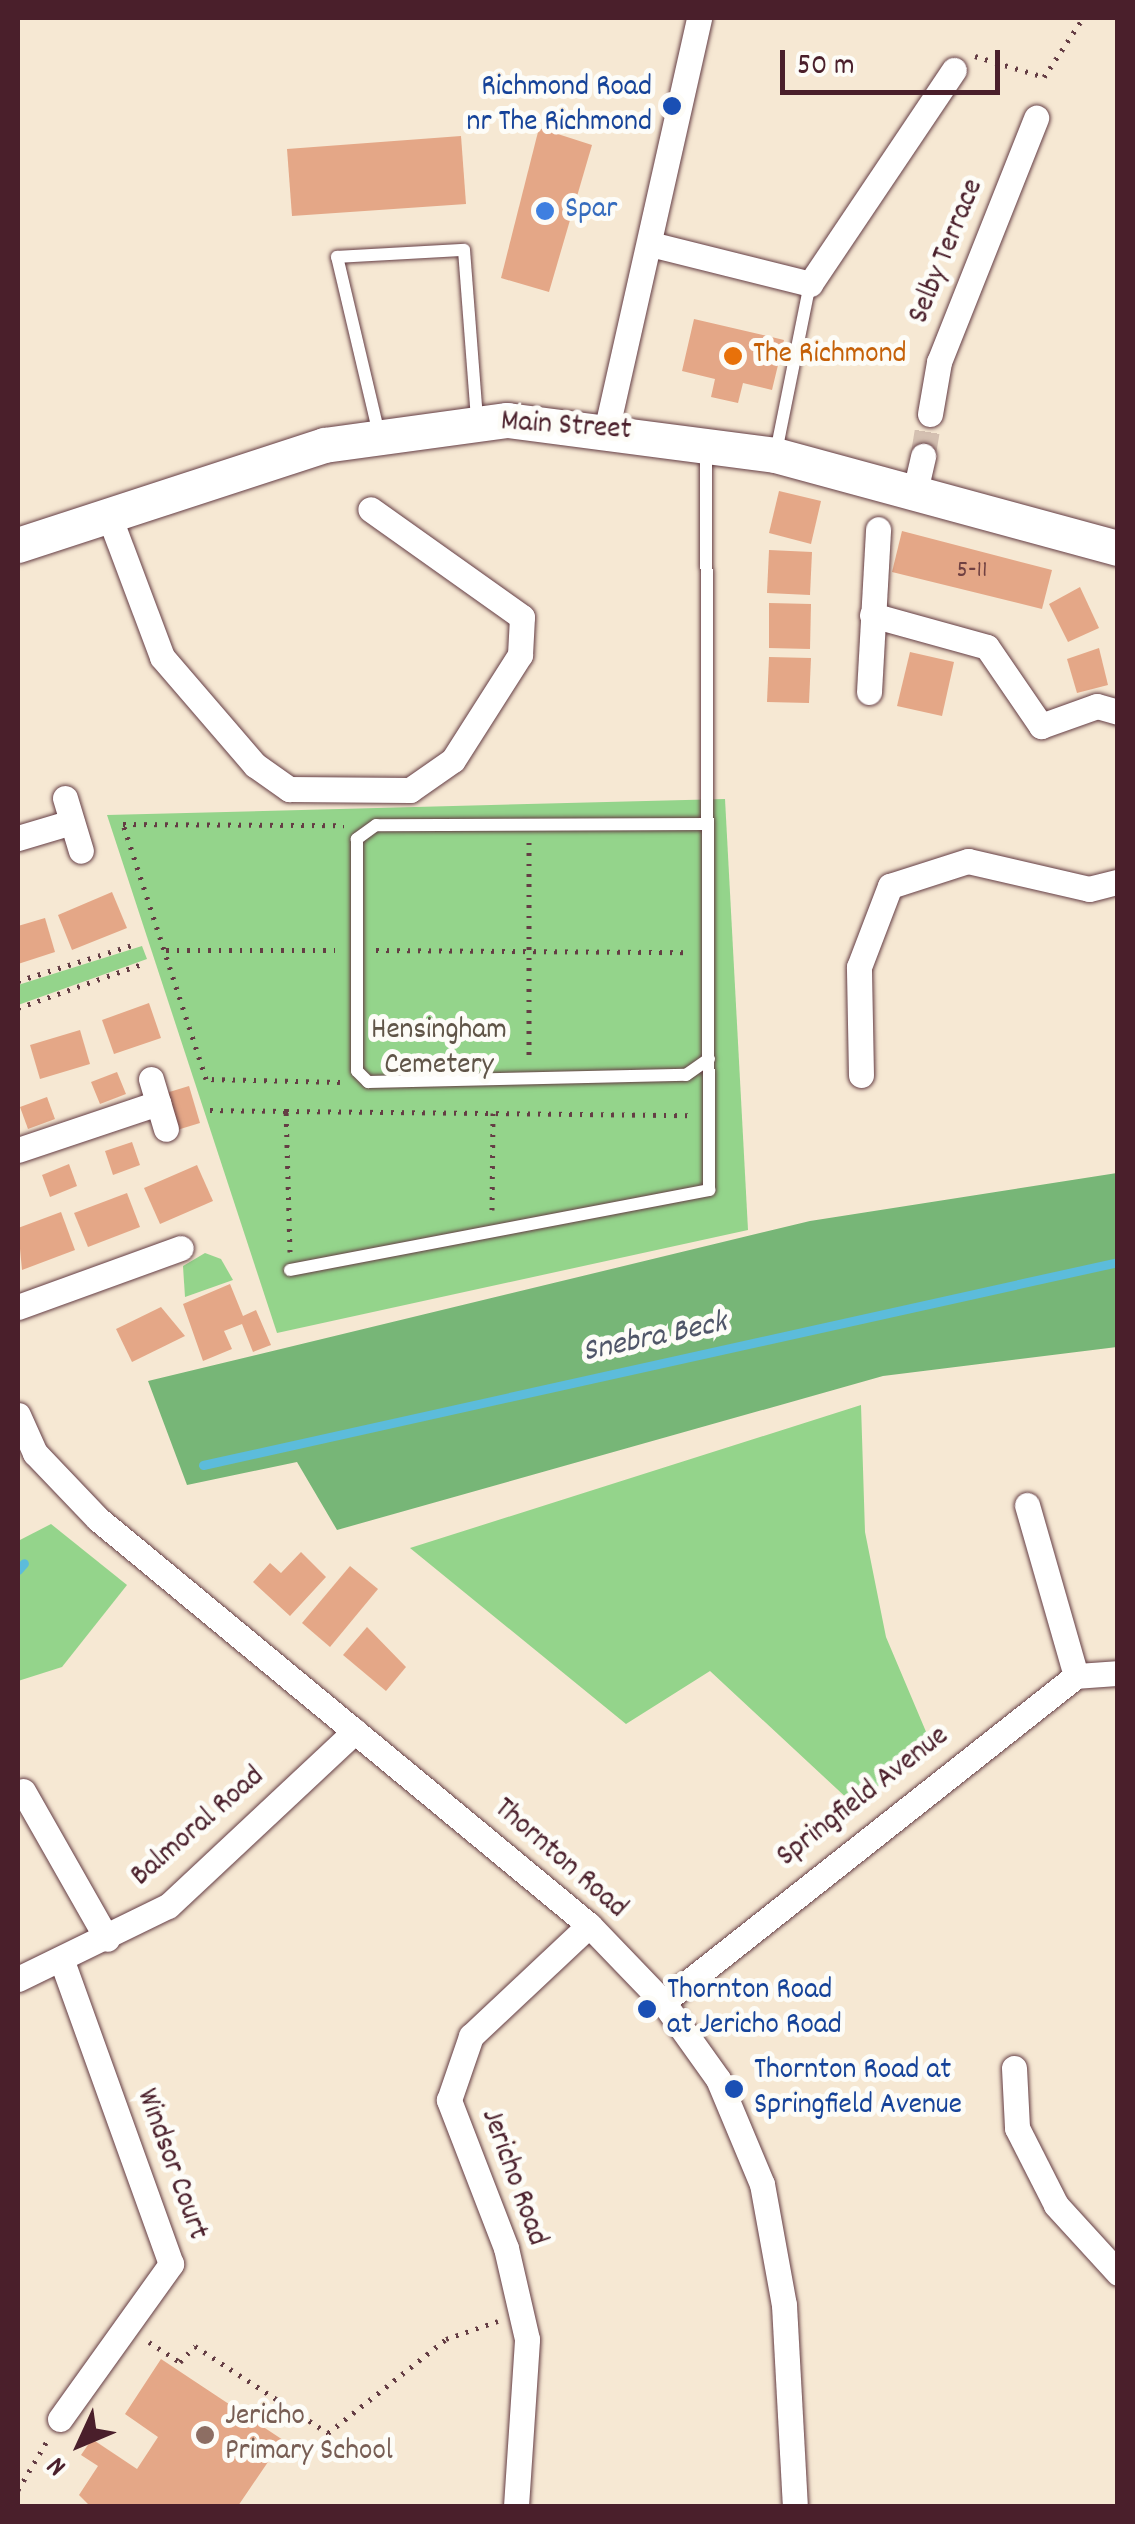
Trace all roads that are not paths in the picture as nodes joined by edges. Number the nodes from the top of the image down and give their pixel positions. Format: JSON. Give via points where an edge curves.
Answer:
{"nodes":[{"id":1,"x":699,"y":18,"type":"edge"},
{"id":2,"x":954,"y":70,"type":"road end"},
{"id":3,"x":1036,"y":118,"type":"dead end"},
{"id":4,"x":650,"y":244,"type":"junction"},
{"id":5,"x":810,"y":284,"type":"junction"},
{"id":6,"x":930,"y":414,"type":"tunnel mouth"},
{"id":7,"x":477,"y":424,"type":"junction"},
{"id":8,"x":606,"y":428,"type":"junction"},
{"id":9,"x":380,"y":437,"type":"junction"},
{"id":10,"x":706,"y":443,"type":"junction"},
{"id":11,"x":776,"y":454,"type":"junction"},
{"id":12,"x":370,"y":509,"type":"dead end"},
{"id":13,"x":108,"y":513,"type":"junction"},
{"id":14,"x":878,"y":529,"type":"dead end"},
{"id":15,"x":18,"y":545,"type":"edge"},
{"id":16,"x":1118,"y":548,"type":"edge"},
{"id":17,"x":872,"y":615,"type":"junction"},
{"id":18,"x":868,"y":692,"type":"dead end"},
{"id":19,"x":1118,"y":712,"type":"edge"},
{"id":20,"x":708,"y":824,"type":"junction"},
{"id":21,"x":18,"y":838,"type":"edge"},
{"id":22,"x":81,"y":851,"type":"dead end"},
{"id":23,"x":1118,"y":882,"type":"edge"},
{"id":24,"x":709,"y":1059,"type":"junction"},
{"id":25,"x":862,"y":1074,"type":"dead end"},
{"id":26,"x":166,"y":1129,"type":"dead end"},
{"id":27,"x":18,"y":1150,"type":"edge"},
{"id":28,"x":290,"y":1270,"type":"road end"},
{"id":29,"x":166,"y":1282,"type":"dead end"},
{"id":30,"x":18,"y":1307,"type":"edge"},
{"id":31,"x":18,"y":1416,"type":"edge"},
{"id":32,"x":1028,"y":1506,"type":"dead end"},
{"id":33,"x":1118,"y":1673,"type":"edge"},
{"id":34,"x":1076,"y":1676,"type":"junction"},
{"id":35,"x":356,"y":1732,"type":"junction"},
{"id":36,"x":23,"y":1791,"type":"dead end"},
{"id":37,"x":589,"y":1925,"type":"junction"},
{"id":38,"x":107,"y":1939,"type":"junction"},
{"id":39,"x":63,"y":1964,"type":"junction"},
{"id":40,"x":18,"y":1979,"type":"edge"},
{"id":41,"x":663,"y":2002,"type":"junction"},
{"id":42,"x":1014,"y":2068,"type":"dead end"},
{"id":43,"x":1118,"y":2272,"type":"edge"},
{"id":44,"x":60,"y":2419,"type":"road end"},
{"id":45,"x":516,"y":2506,"type":"edge"},
{"id":46,"x":795,"y":2506,"type":"edge"}],
"edges":[{"from":1,"to":4,"type":"street"},
{"from":2,"to":5,"type":"street"},
{"from":3,"to":6,"type":"street","name":"Selby Terrace","via":[[938,362]]},
{"from":4,"to":5,"type":"street"},
{"from":4,"to":8,"type":"street"},
{"from":5,"to":11,"type":"lane"},
{"from":7,"to":8,"type":"main road","name":"Main Street"},
{"from":7,"to":9,"type":"main road","name":"Main Street"},
{"from":7,"to":9,"type":"lane","via":[[464,250],[337,257]]},
{"from":8,"to":10,"type":"main road","name":"Main Street"},
{"from":9,"to":13,"type":"main road","name":"Main Street"},
{"from":10,"to":11,"type":"main road","name":"Main Street"},
{"from":10,"to":20,"type":"lane"},
{"from":11,"to":16,"type":"main road","name":"Main Street","via":[[919,472]]},
{"from":12,"to":13,"type":"street","via":[[522,618],[520,655],[454,760],[410,790],[289,788],[255,765],[162,657]]},
{"from":13,"to":15,"type":"main road","name":"Main Street"},
{"from":14,"to":17,"type":"street"},
{"from":17,"to":18,"type":"street"},
{"from":17,"to":19,"type":"street","via":[[987,647],[1041,726],[1097,706]]},
{"from":20,"to":24,"type":"lane"},
{"from":20,"to":24,"type":"lane","via":[[376,825],[357,839],[357,1070],[368,1082],[686,1075]]},
{"from":21,"to":22,"type":"street","via":[[68,810]]},
{"from":23,"to":25,"type":"street","via":[[1088,889],[968,861],[890,886],[859,967]]},
{"from":24,"to":28,"type":"lane","via":[[709,1190]]},
{"from":26,"to":27,"type":"street","via":[[155,1091]]},
{"from":29,"to":30,"type":"street","via":[[169,1252]]},
{"from":31,"to":35,"type":"street","name":"Thornton Road","via":[[35,1453],[98,1519]]},
{"from":32,"to":34,"type":"street"},
{"from":33,"to":34,"type":"street"},
{"from":34,"to":41,"type":"street","name":"Springfield Avenue"},
{"from":35,"to":37,"type":"street","name":"Thornton Road"},
{"from":35,"to":38,"type":"street","name":"Balmoral Road","via":[[168,1906]]},
{"from":36,"to":38,"type":"street"},
{"from":37,"to":41,"type":"street","name":"Thornton Road"},
{"from":37,"to":45,"type":"street","name":"Jericho Road","via":[[471,2036],[449,2100],[506,2248],[521,2314]]},
{"from":38,"to":39,"type":"street","name":"Balmoral Road"},
{"from":39,"to":40,"type":"street","name":"Balmoral Road"},
{"from":39,"to":44,"type":"street","name":"Windsor Court","via":[[171,2264]]},
{"from":41,"to":46,"type":"street","name":"Thornton Road","via":[[718,2079],[762,2184],[784,2305]]},
{"from":42,"to":43,"type":"street","via":[[1018,2128],[1056,2206]]}]}
